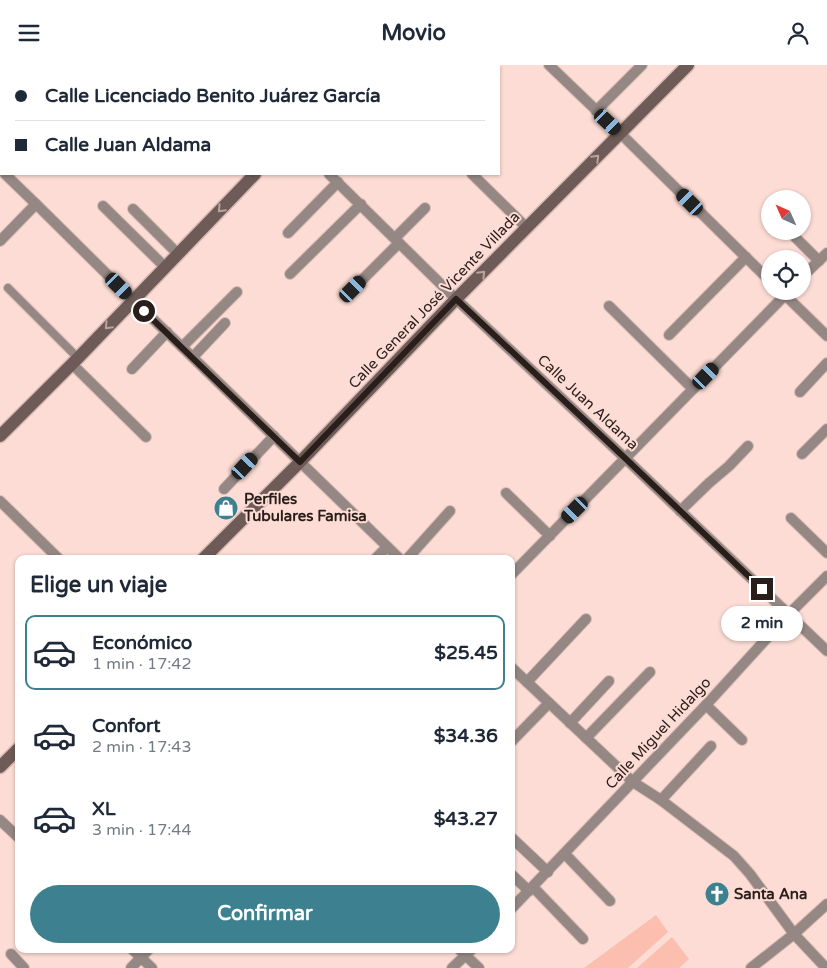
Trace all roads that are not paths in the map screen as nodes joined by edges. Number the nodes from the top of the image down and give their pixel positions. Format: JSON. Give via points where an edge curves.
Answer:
{"nodes":[{"id":1,"x":549,"y":65,"type":"edge"},
{"id":2,"x":642,"y":65,"type":"edge"},
{"id":3,"x":688,"y":65,"type":"edge"},
{"id":4,"x":596,"y":111,"type":"junction"},
{"id":5,"x":621,"y":133,"type":"junction"},
{"id":6,"x":5,"y":175,"type":"edge"},
{"id":7,"x":254,"y":175,"type":"edge"},
{"id":8,"x":330,"y":175,"type":"edge"},
{"id":9,"x":473,"y":175,"type":"edge"},
{"id":10,"x":338,"y":182,"type":"junction"},
{"id":11,"x":36,"y":204,"type":"junction"},
{"id":12,"x":361,"y":204,"type":"junction"},
{"id":13,"x":103,"y":206,"type":"dead end"},
{"id":14,"x":425,"y":208,"type":"dead end"},
{"id":15,"x":133,"y":209,"type":"dead end"},
{"id":16,"x":527,"y":228,"type":"junction"},
{"id":17,"x":288,"y":233,"type":"dead end"},
{"id":18,"x":798,"y":240,"type":"edge"},
{"id":19,"x":0,"y":241,"type":"edge"},
{"id":20,"x":397,"y":241,"type":"junction"},
{"id":21,"x":827,"y":253,"type":"edge"},
{"id":22,"x":178,"y":254,"type":"junction"},
{"id":23,"x":746,"y":257,"type":"junction"},
{"id":24,"x":819,"y":261,"type":"junction"},
{"id":25,"x":165,"y":267,"type":"junction"},
{"id":26,"x":811,"y":269,"type":"edge"},
{"id":27,"x":761,"y":272,"type":"edge"},
{"id":28,"x":290,"y":274,"type":"dead end"},
{"id":29,"x":8,"y":288,"type":"dead end"},
{"id":30,"x":353,"y":289,"type":"dead end"},
{"id":31,"x":236,"y":292,"type":"dead end"},
{"id":32,"x":456,"y":299,"type":"junction"},
{"id":33,"x":133,"y":300,"type":"junction"},
{"id":34,"x":778,"y":300,"type":"edge"},
{"id":35,"x":792,"y":300,"type":"edge"},
{"id":36,"x":609,"y":306,"type":"dead end"},
{"id":37,"x":226,"y":323,"type":"dead end"},
{"id":38,"x":168,"y":332,"type":"junction"},
{"id":39,"x":669,"y":335,"type":"dead end"},
{"id":40,"x":827,"y":335,"type":"edge"},
{"id":41,"x":182,"y":347,"type":"junction"},
{"id":42,"x":193,"y":357,"type":"junction"},
{"id":43,"x":75,"y":361,"type":"junction"},
{"id":44,"x":827,"y":363,"type":"edge"},
{"id":45,"x":132,"y":369,"type":"dead end"},
{"id":46,"x":693,"y":389,"type":"junction"},
{"id":47,"x":800,"y":392,"type":"dead end"},
{"id":48,"x":827,"y":429,"type":"edge"},
{"id":49,"x":0,"y":436,"type":"edge"},
{"id":50,"x":274,"y":436,"type":"junction"},
{"id":51,"x":146,"y":437,"type":"dead end"},
{"id":52,"x":748,"y":446,"type":"dead end"},
{"id":53,"x":802,"y":454,"type":"dead end"},
{"id":54,"x":626,"y":459,"type":"junction"},
{"id":55,"x":300,"y":462,"type":"junction"},
{"id":56,"x":224,"y":489,"type":"dead end"},
{"id":57,"x":506,"y":493,"type":"dead end"},
{"id":58,"x":0,"y":501,"type":"edge"},
{"id":59,"x":450,"y":511,"type":"dead end"},
{"id":60,"x":680,"y":511,"type":"junction"},
{"id":61,"x":791,"y":518,"type":"dead end"},
{"id":62,"x":550,"y":536,"type":"junction"},
{"id":63,"x":387,"y":547,"type":"junction"},
{"id":64,"x":827,"y":553,"type":"edge"},
{"id":65,"x":55,"y":555,"type":"edge"},
{"id":66,"x":207,"y":555,"type":"edge"},
{"id":67,"x":379,"y":555,"type":"edge"},
{"id":68,"x":396,"y":555,"type":"edge"},
{"id":69,"x":410,"y":555,"type":"edge"},
{"id":70,"x":515,"y":571,"type":"edge"},
{"id":71,"x":827,"y":576,"type":"edge"},
{"id":72,"x":788,"y":615,"type":"junction"},
{"id":73,"x":586,"y":619,"type":"dead end"},
{"id":74,"x":827,"y":651,"type":"edge"},
{"id":75,"x":515,"y":671,"type":"edge"},
{"id":76,"x":650,"y":672,"type":"dead end"},
{"id":77,"x":609,"y":681,"type":"dead end"},
{"id":78,"x":527,"y":682,"type":"junction"},
{"id":79,"x":549,"y":703,"type":"junction"},
{"id":80,"x":706,"y":705,"type":"junction"},
{"id":81,"x":570,"y":723,"type":"junction"},
{"id":82,"x":515,"y":738,"type":"edge"},
{"id":83,"x":586,"y":739,"type":"junction"},
{"id":84,"x":742,"y":740,"type":"dead end"},
{"id":85,"x":711,"y":746,"type":"dead end"},
{"id":86,"x":15,"y":752,"type":"edge"},
{"id":87,"x":0,"y":767,"type":"edge"},
{"id":88,"x":632,"y":782,"type":"junction"},
{"id":89,"x":661,"y":800,"type":"junction"},
{"id":90,"x":0,"y":820,"type":"edge"},
{"id":91,"x":15,"y":834,"type":"edge"},
{"id":92,"x":515,"y":841,"type":"edge"},
{"id":93,"x":565,"y":854,"type":"junction"},
{"id":94,"x":548,"y":872,"type":"junction"},
{"id":95,"x":515,"y":877,"type":"edge"},
{"id":96,"x":531,"y":889,"type":"junction"},
{"id":97,"x":610,"y":901,"type":"dead end"},
{"id":98,"x":515,"y":903,"type":"edge"},
{"id":99,"x":827,"y":904,"type":"edge"},
{"id":100,"x":794,"y":934,"type":"junction"},
{"id":101,"x":583,"y":939,"type":"dead end"},
{"id":102,"x":136,"y":953,"type":"edge"},
{"id":103,"x":145,"y":953,"type":"edge"},
{"id":104,"x":463,"y":953,"type":"edge"},
{"id":105,"x":467,"y":953,"type":"edge"},
{"id":106,"x":11,"y":955,"type":"dead end"},
{"id":107,"x":141,"y":957,"type":"junction"},
{"id":108,"x":24,"y":968,"type":"edge"},
{"id":109,"x":131,"y":968,"type":"edge"},
{"id":110,"x":152,"y":968,"type":"edge"},
{"id":111,"x":452,"y":968,"type":"edge"},
{"id":112,"x":479,"y":968,"type":"edge"},
{"id":113,"x":751,"y":968,"type":"edge"},
{"id":114,"x":826,"y":968,"type":"edge"}],
"edges":[{"from":1,"to":4,"type":"street"},
{"from":2,"to":4,"type":"street"},
{"from":3,"to":5,"type":"main road","name":"Calle General José Vicente Villada"},
{"from":4,"to":5,"type":"street"},
{"from":16,"to":5,"type":"main road","name":"Calle General José Vicente Villada","one_way":true},
{"from":5,"to":23,"type":"street"},
{"from":6,"to":11,"type":"street"},
{"from":7,"to":22,"type":"main road","one_way":true},
{"from":8,"to":10,"type":"street","name":"Calle Juan Aldama"},
{"from":9,"to":16,"type":"street"},
{"from":10,"to":12,"type":"street","name":"Calle Juan Aldama"},
{"from":10,"to":17,"type":"street"},
{"from":11,"to":19,"type":"street"},
{"from":11,"to":33,"type":"street"},
{"from":12,"to":20,"type":"street","name":"Calle Juan Aldama"},
{"from":12,"to":28,"type":"street"},
{"from":13,"to":25,"type":"street"},
{"from":14,"to":20,"type":"street"},
{"from":15,"to":22,"type":"street"},
{"from":32,"to":16,"type":"main road","name":"Calle General José Vicente Villada","one_way":true},
{"from":18,"to":24,"type":"street"},
{"from":20,"to":30,"type":"street"},
{"from":20,"to":32,"type":"street","name":"Calle Juan Aldama"},
{"from":21,"to":24,"type":"street"},
{"from":22,"to":25,"type":"main road"},
{"from":23,"to":27,"type":"street"},
{"from":23,"to":39,"type":"street"},
{"from":24,"to":26,"type":"street"},
{"from":25,"to":33,"type":"main road"},
{"from":29,"to":43,"type":"street"},
{"from":31,"to":41,"type":"street"},
{"from":32,"to":54,"type":"street","name":"Calle Juan Aldama"},
{"from":32,"to":55,"type":"main road","name":"Calle General José Vicente Villada"},
{"from":33,"to":38,"type":"street"},
{"from":33,"to":43,"type":"main road","one_way":true},
{"from":34,"to":46,"type":"street"},
{"from":35,"to":40,"type":"street"},
{"from":36,"to":46,"type":"street"},
{"from":37,"to":42,"type":"street"},
{"from":38,"to":41,"type":"street"},
{"from":38,"to":45,"type":"street"},
{"from":41,"to":42,"type":"street"},
{"from":42,"to":50,"type":"street"},
{"from":43,"to":49,"type":"main road"},
{"from":43,"to":51,"type":"street"},
{"from":44,"to":47,"type":"street"},
{"from":46,"to":54,"type":"street"},
{"from":48,"to":53,"type":"street"},
{"from":50,"to":55,"type":"street"},
{"from":50,"to":56,"type":"street"},
{"from":52,"to":60,"type":"street"},
{"from":54,"to":60,"type":"street","name":"Calle Juan Aldama"},
{"from":54,"to":62,"type":"street"},
{"from":55,"to":63,"type":"street"},
{"from":55,"to":66,"type":"main road","name":"Calle General José Vicente Villada"},
{"from":57,"to":62,"type":"street"},
{"from":58,"to":65,"type":"street"},
{"from":59,"to":69,"type":"street"},
{"from":60,"to":72,"type":"street","name":"Calle Juan Aldama"},
{"from":61,"to":64,"type":"street"},
{"from":62,"to":70,"type":"street"},
{"from":63,"to":67,"type":"street"},
{"from":63,"to":68,"type":"street"},
{"from":71,"to":72,"type":"street","name":"Calle Miguel Hidalgo"},
{"from":72,"to":74,"type":"street","name":"Calle Juan Aldama"},
{"from":72,"to":80,"type":"street","name":"Calle Miguel Hidalgo"},
{"from":73,"to":78,"type":"street"},
{"from":75,"to":78,"type":"street"},
{"from":76,"to":83,"type":"street"},
{"from":77,"to":81,"type":"street"},
{"from":78,"to":79,"type":"street"},
{"from":79,"to":81,"type":"street"},
{"from":79,"to":82,"type":"street"},
{"from":80,"to":84,"type":"street"},
{"from":80,"to":88,"type":"street","name":"Calle Miguel Hidalgo"},
{"from":81,"to":83,"type":"street"},
{"from":83,"to":88,"type":"street"},
{"from":85,"to":89,"type":"street"},
{"from":86,"to":87,"type":"main road"},
{"from":88,"to":89,"type":"street"},
{"from":88,"to":93,"type":"street","name":"Calle Miguel Hidalgo"},
{"from":89,"to":100,"type":"street","via":[[734,856]]},
{"from":90,"to":91,"type":"street"},
{"from":92,"to":94,"type":"street"},
{"from":93,"to":94,"type":"street","name":"Calle Miguel Hidalgo"},
{"from":93,"to":97,"type":"street"},
{"from":94,"to":96,"type":"street","name":"Calle Miguel Hidalgo"},
{"from":95,"to":96,"type":"street"},
{"from":96,"to":98,"type":"street","name":"Calle Miguel Hidalgo"},
{"from":96,"to":101,"type":"street"},
{"from":99,"to":100,"type":"street"},
{"from":100,"to":113,"type":"street"},
{"from":100,"to":114,"type":"street"},
{"from":102,"to":107,"type":"street"},
{"from":103,"to":107,"type":"street"},
{"from":104,"to":111,"type":"street"},
{"from":105,"to":112,"type":"street"},
{"from":106,"to":108,"type":"street"},
{"from":107,"to":109,"type":"street"},
{"from":107,"to":110,"type":"street"}]}
